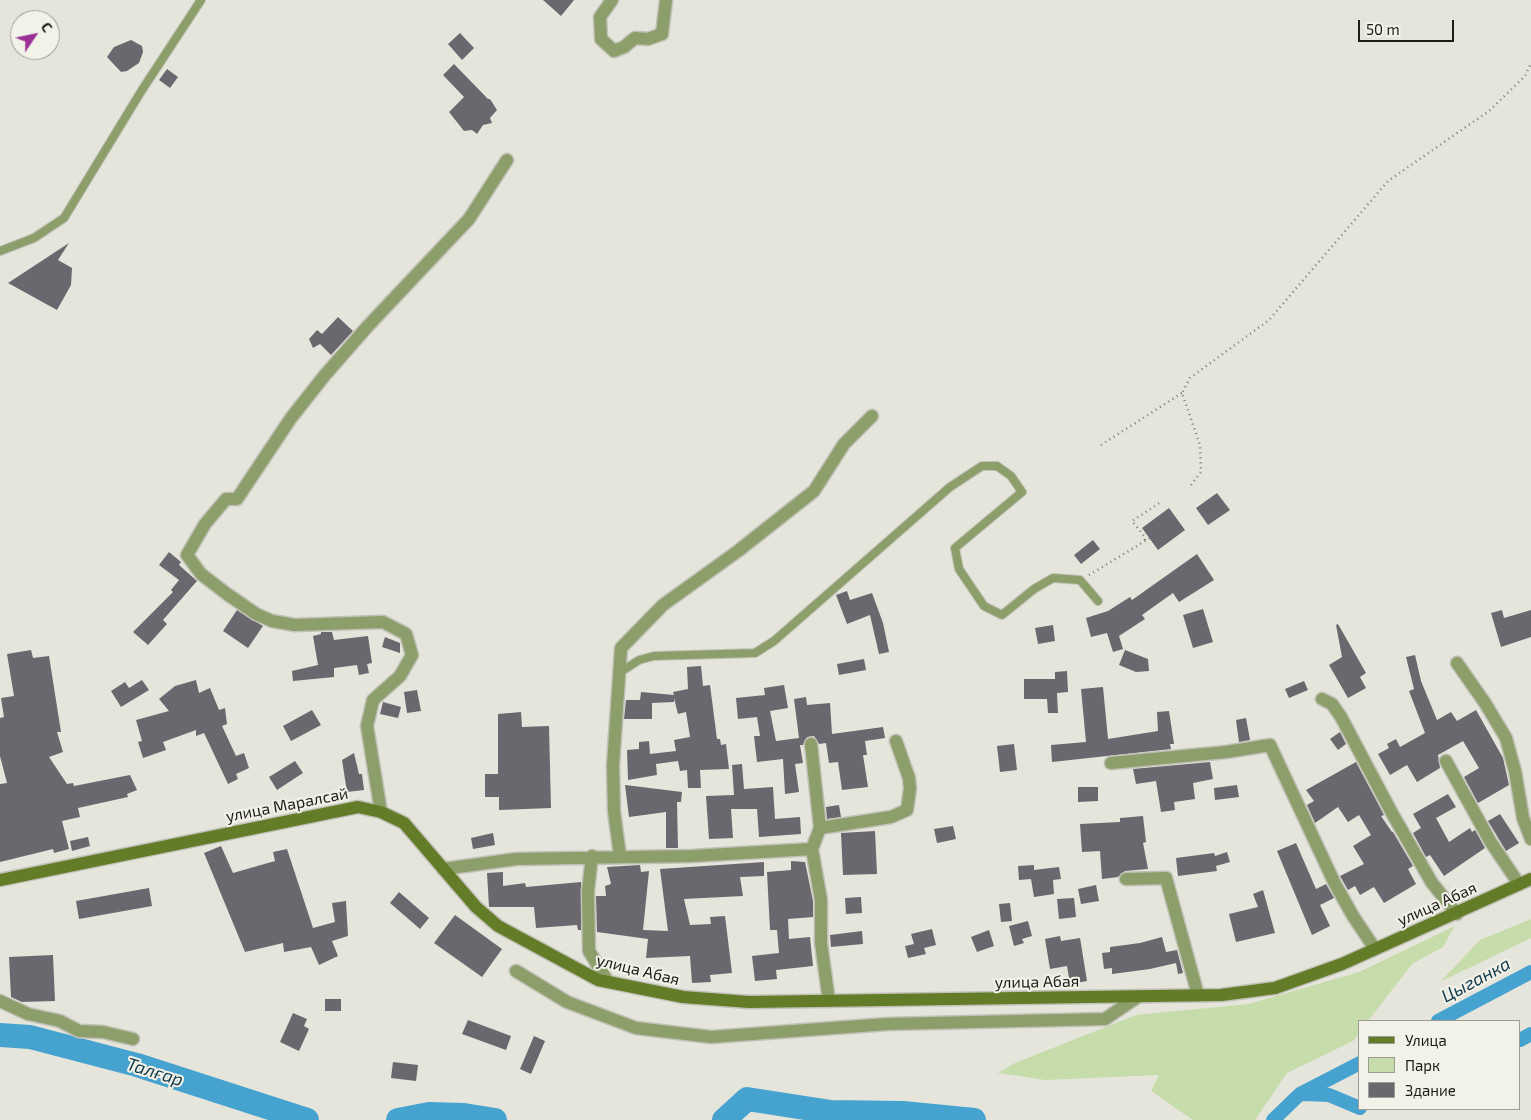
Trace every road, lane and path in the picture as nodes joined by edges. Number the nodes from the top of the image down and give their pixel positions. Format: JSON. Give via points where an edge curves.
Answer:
{"nodes":[{"id":1,"x":201,"y":0,"type":"edge"},
{"id":2,"x":612,"y":0,"type":"edge"},
{"id":3,"x":666,"y":0,"type":"edge"},
{"id":4,"x":1531,"y":63,"type":"edge"},
{"id":5,"x":507,"y":160,"type":"dead end"},
{"id":6,"x":0,"y":251,"type":"edge"},
{"id":7,"x":1182,"y":393,"type":"junction"},
{"id":8,"x":872,"y":416,"type":"dead end"},
{"id":9,"x":1101,"y":445,"type":"dead end"},
{"id":10,"x":1191,"y":485,"type":"dead end"},
{"id":11,"x":1161,"y":502,"type":"dead end"},
{"id":12,"x":1150,"y":538,"type":"dead end"},
{"id":13,"x":1144,"y":542,"type":"junction"},
{"id":14,"x":1089,"y":575,"type":"dead end"},
{"id":15,"x":1098,"y":600,"type":"dead end"},
{"id":16,"x":1457,"y":663,"type":"dead end"},
{"id":17,"x":619,"y":673,"type":"junction"},
{"id":18,"x":1322,"y":699,"type":"dead end"},
{"id":19,"x":896,"y":741,"type":"dead end"},
{"id":20,"x":811,"y":744,"type":"dead end"},
{"id":21,"x":1446,"y":762,"type":"dead end"},
{"id":22,"x":1111,"y":763,"type":"dead end"},
{"id":23,"x":381,"y":812,"type":"junction"},
{"id":24,"x":820,"y":828,"type":"junction"},
{"id":25,"x":1531,"y":839,"type":"edge"},
{"id":26,"x":812,"y":849,"type":"junction"},
{"id":27,"x":592,"y":856,"type":"junction"},
{"id":28,"x":620,"y":856,"type":"junction"},
{"id":29,"x":443,"y":869,"type":"junction"},
{"id":30,"x":1126,"y":879,"type":"dead end"},
{"id":31,"x":0,"y":880,"type":"edge"},
{"id":32,"x":1525,"y":882,"type":"edge"},
{"id":33,"x":1457,"y":914,"type":"junction"},
{"id":34,"x":531,"y":946,"type":"joint"},
{"id":35,"x":1375,"y":949,"type":"junction"},
{"id":36,"x":516,"y":971,"type":"dead end"},
{"id":37,"x":608,"y":982,"type":"junction"},
{"id":38,"x":1198,"y":995,"type":"junction"},
{"id":39,"x":1139,"y":996,"type":"junction"},
{"id":40,"x":0,"y":1001,"type":"edge"},
{"id":41,"x":829,"y":1001,"type":"junction"},
{"id":42,"x":134,"y":1039,"type":"dead end"}],
"edges":[{"from":1,"to":6,"type":"lane","via":[[64,218],[34,238]]},
{"from":2,"to":3,"type":"street","via":[[600,17],[601,39],[614,51],[635,38],[648,39],[662,34]]},
{"from":4,"to":7,"type":"path","via":[[1525,76],[1489,111],[1388,181],[1269,320],[1190,378]]},
{"from":5,"to":23,"type":"street","via":[[469,219],[325,375],[291,418],[238,499],[226,499],[205,524],[187,555],[201,574],[256,614],[272,621],[295,624],[383,622],[406,634],[412,655],[400,676],[373,700],[368,726]]},
{"from":7,"to":9,"type":"path"},
{"from":7,"to":10,"type":"path","via":[[1200,445],[1200,472]]},
{"from":8,"to":17,"type":"street","via":[[844,444],[814,491],[663,605],[621,648]]},
{"from":11,"to":13,"type":"path","via":[[1132,521],[1145,537]]},
{"from":12,"to":13,"type":"path"},
{"from":13,"to":14,"type":"path"},
{"from":15,"to":17,"type":"lane","via":[[1080,580],[1053,578],[1002,615],[984,606],[959,569],[955,548],[1022,492],[1011,476],[997,466],[982,466],[950,487],[774,641],[755,653],[654,656],[639,660]]},
{"from":16,"to":25,"type":"street","via":[[1506,738],[1523,818]]},
{"from":17,"to":28,"type":"street","via":[[614,811]]},
{"from":18,"to":33,"type":"street","via":[[1332,704],[1341,717],[1432,883]]},
{"from":19,"to":24,"type":"street","via":[[909,778],[907,810],[891,817]]},
{"from":20,"to":24,"type":"street"},
{"from":21,"to":32,"type":"street","via":[[1490,841]]},
{"from":22,"to":35,"type":"street","via":[[1270,745],[1335,884]]},
{"from":23,"to":29,"type":"street","name":"улица Маралсай","via":[[404,823]]},
{"from":23,"to":31,"type":"street","name":"улица Маралсай","via":[[358,807]]},
{"from":24,"to":26,"type":"street"},
{"from":26,"to":28,"type":"street","via":[[692,856]]},
{"from":26,"to":41,"type":"street","via":[[821,900],[821,943]]},
{"from":27,"to":28,"type":"street"},
{"from":27,"to":29,"type":"street","via":[[516,858]]},
{"from":27,"to":37,"type":"street","via":[[588,891],[589,951]]},
{"from":29,"to":34,"type":"street","name":"улица Маралсай","via":[[476,907]]},
{"from":30,"to":38,"type":"street","via":[[1166,878]]},
{"from":32,"to":33,"type":"street","name":"улица Абая"},
{"from":33,"to":35,"type":"street","name":"улица Абая"},
{"from":34,"to":37,"type":"street","name":"улица Абая"},
{"from":35,"to":38,"type":"street","name":"улица Абая","via":[[1276,988]]},
{"from":36,"to":39,"type":"street","via":[[566,1002],[636,1028],[711,1037],[888,1024],[1105,1019]]},
{"from":37,"to":41,"type":"street","name":"улица Абая","via":[[682,997],[748,1002]]},
{"from":38,"to":39,"type":"street","name":"улица Абая"},
{"from":39,"to":41,"type":"street","name":"улица Абая"},
{"from":40,"to":42,"type":"street","via":[[28,1014],[60,1021],[79,1030]]}]}
